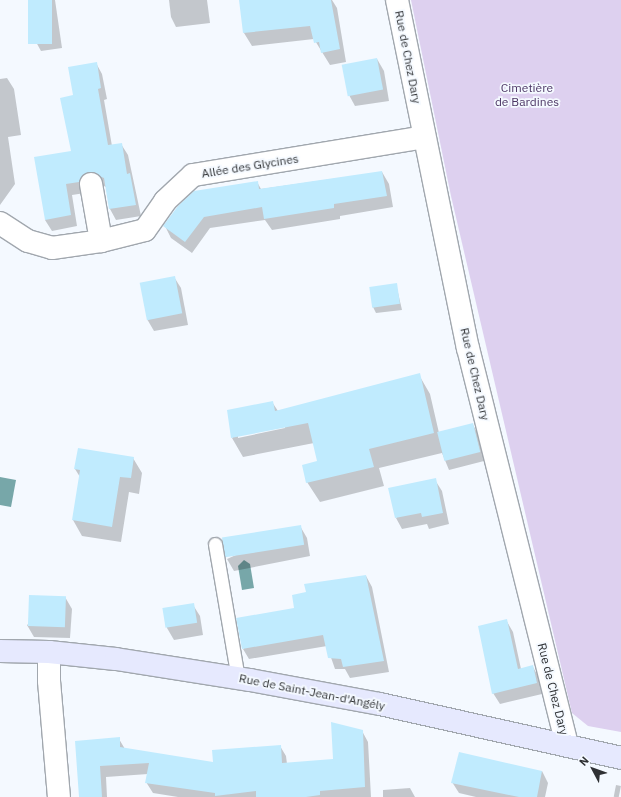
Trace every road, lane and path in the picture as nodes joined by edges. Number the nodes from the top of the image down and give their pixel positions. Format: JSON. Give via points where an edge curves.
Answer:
{"nodes":[{"id":1,"x":396,"y":0,"type":"edge"},
{"id":2,"x":424,"y":137,"type":"junction"},
{"id":3,"x":92,"y":184,"type":"dead end"},
{"id":4,"x":0,"y":223,"type":"edge"},
{"id":5,"x":101,"y":241,"type":"junction"},
{"id":6,"x":215,"y":544,"type":"dead end"},
{"id":7,"x":0,"y":651,"type":"edge"},
{"id":8,"x":49,"y":652,"type":"junction"},
{"id":9,"x":238,"y":678,"type":"junction"},
{"id":10,"x":567,"y":746,"type":"junction"},
{"id":11,"x":621,"y":758,"type":"edge"},
{"id":12,"x":59,"y":797,"type":"edge"}],
"edges":[{"from":1,"to":2,"type":"street","name":"Rue de Chez Dary"},
{"from":2,"to":5,"type":"street","name":"Allée des Glycines","via":[[193,175],[165,201],[145,230]]},
{"from":2,"to":10,"type":"street","name":"Rue de Chez Dary","via":[[468,348]]},
{"from":3,"to":5,"type":"street"},
{"from":4,"to":5,"type":"street","name":"Allée des Glycines","via":[[28,241],[52,248]]},
{"from":6,"to":9,"type":"lane"},
{"from":7,"to":8,"type":"main road","name":"Rue de Saint-Jean-d'Angély"},
{"from":8,"to":9,"type":"main road","name":"Rue de Saint-Jean-d'Angély"},
{"from":8,"to":12,"type":"street"},
{"from":9,"to":10,"type":"main road","name":"Rue de Saint-Jean-d'Angély","via":[[380,704]]},
{"from":10,"to":11,"type":"main road","name":"Rue de Saint-Jean-d'Angély"}]}
